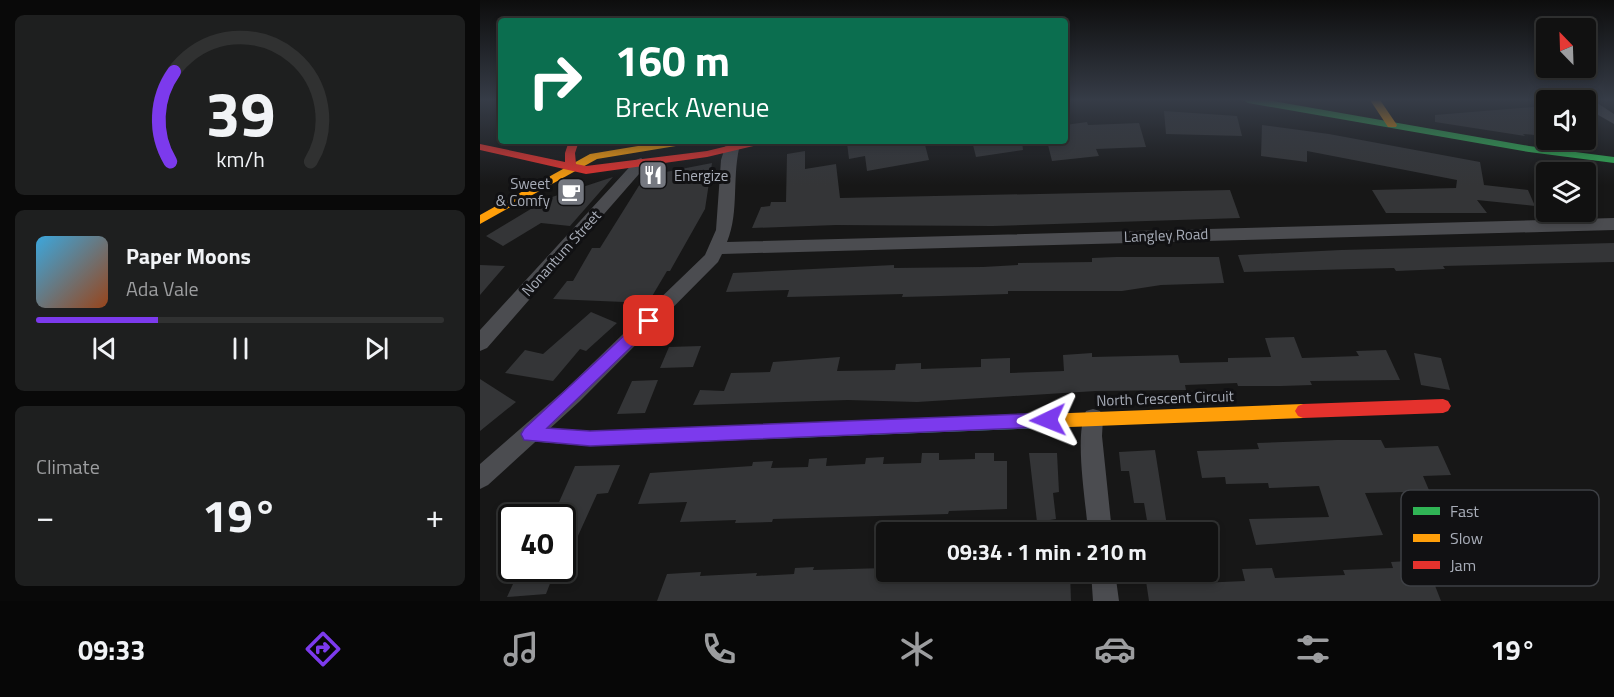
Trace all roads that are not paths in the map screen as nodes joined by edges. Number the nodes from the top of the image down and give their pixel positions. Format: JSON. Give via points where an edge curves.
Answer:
{"nodes":[{"id":1,"x":1409,"y":128,"type":"edge"},
{"id":2,"x":573,"y":144,"type":"edge"},
{"id":3,"x":668,"y":144,"type":"edge"},
{"id":4,"x":693,"y":144,"type":"edge"},
{"id":5,"x":733,"y":145,"type":"edge"},
{"id":6,"x":480,"y":147,"type":"edge"},
{"id":7,"x":513,"y":147,"type":"edge"},
{"id":8,"x":1614,"y":160,"type":"edge"},
{"id":9,"x":641,"y":163,"type":"junction"},
{"id":10,"x":571,"y":168,"type":"junction"},
{"id":11,"x":480,"y":220,"type":"edge"},
{"id":12,"x":1614,"y":224,"type":"edge"},
{"id":13,"x":718,"y":248,"type":"junction"},
{"id":14,"x":480,"y":343,"type":"edge"},
{"id":15,"x":1443,"y":406,"type":"dead end"},
{"id":16,"x":1093,"y":418,"type":"junction"},
{"id":17,"x":529,"y":434,"type":"junction"},
{"id":18,"x":480,"y":478,"type":"edge"},
{"id":19,"x":1099,"y":522,"type":"edge"},
{"id":20,"x":1104,"y":582,"type":"edge"},
{"id":21,"x":1106,"y":601,"type":"edge"}],
"edges":[{"from":1,"to":8,"type":"main road"},
{"from":2,"to":10,"type":"main road"},
{"from":3,"to":10,"type":"main road","via":[[603,154]]},
{"from":4,"to":9,"type":"main road"},
{"from":5,"to":9,"type":"main road"},
{"from":5,"to":13,"type":"street","via":[[728,160],[724,230]]},
{"from":6,"to":7,"type":"main road"},
{"from":7,"to":10,"type":"main road"},
{"from":9,"to":10,"type":"main road","via":[[593,170]]},
{"from":9,"to":14,"type":"street","name":"Nonantum Street"},
{"from":10,"to":11,"type":"main road"},
{"from":12,"to":13,"type":"street","name":"Langley Road"},
{"from":13,"to":17,"type":"street","via":[[695,277]]},
{"from":15,"to":16,"type":"main road","name":"North Crescent Circuit"},
{"from":16,"to":17,"type":"main road","name":"North Crescent Circuit","via":[[590,439]]},
{"from":16,"to":19,"type":"street","via":[[1091,436]]},
{"from":17,"to":18,"type":"street"},
{"from":20,"to":21,"type":"street"}]}
